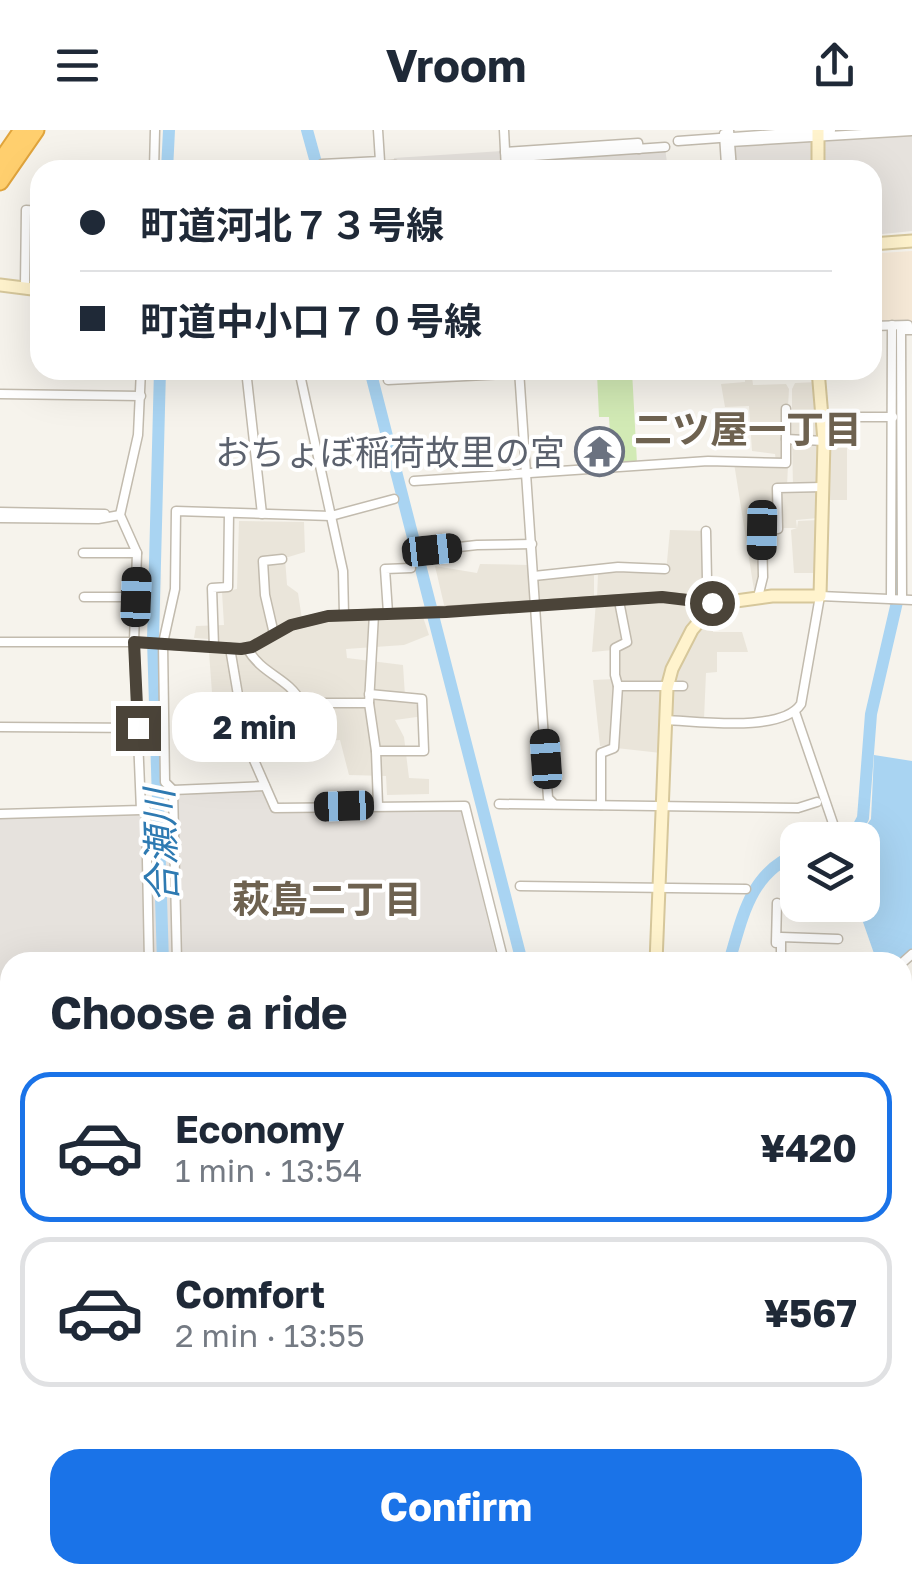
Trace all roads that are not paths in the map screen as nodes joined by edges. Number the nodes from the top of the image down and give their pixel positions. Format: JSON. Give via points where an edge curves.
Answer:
{"nodes":[{"id":1,"x":22,"y":130,"type":"edge"},
{"id":2,"x":36,"y":130,"type":"edge"},
{"id":3,"x":156,"y":130,"type":"edge"},
{"id":4,"x":378,"y":130,"type":"edge"},
{"id":5,"x":504,"y":130,"type":"edge"},
{"id":6,"x":831,"y":130,"type":"edge"},
{"id":7,"x":912,"y":131,"type":"edge"},
{"id":8,"x":818,"y":133,"type":"edge"},
{"id":9,"x":728,"y":135,"type":"edge"},
{"id":10,"x":678,"y":141,"type":"dead end"},
{"id":11,"x":665,"y":147,"type":"dead end"},
{"id":12,"x":505,"y":155,"type":"junction"},
{"id":13,"x":154,"y":160,"type":"edge"},
{"id":14,"x":380,"y":160,"type":"edge"},
{"id":15,"x":505,"y":160,"type":"edge"},
{"id":16,"x":729,"y":160,"type":"edge"},
{"id":17,"x":818,"y":160,"type":"edge"},
{"id":18,"x":0,"y":162,"type":"edge"},
{"id":19,"x":0,"y":182,"type":"edge"},
{"id":20,"x":30,"y":210,"type":"edge"},
{"id":21,"x":912,"y":241,"type":"edge"},
{"id":22,"x":882,"y":243,"type":"edge"},
{"id":23,"x":0,"y":285,"type":"edge"},
{"id":24,"x":25,"y":286,"type":"junction"},
{"id":25,"x":30,"y":287,"type":"edge"},
{"id":26,"x":882,"y":327,"type":"edge"},
{"id":27,"x":912,"y":327,"type":"edge"},
{"id":28,"x":892,"y":328,"type":"junction"},
{"id":29,"x":141,"y":380,"type":"edge"},
{"id":30,"x":247,"y":380,"type":"edge"},
{"id":31,"x":301,"y":380,"type":"edge"},
{"id":32,"x":428,"y":380,"type":"edge"},
{"id":33,"x":520,"y":380,"type":"edge"},
{"id":34,"x":819,"y":380,"type":"edge"},
{"id":35,"x":389,"y":383,"type":"dead end"},
{"id":36,"x":0,"y":394,"type":"edge"},
{"id":37,"x":141,"y":396,"type":"junction"},
{"id":38,"x":786,"y":409,"type":"dead end"},
{"id":39,"x":823,"y":417,"type":"junction"},
{"id":40,"x":892,"y":417,"type":"junction"},
{"id":41,"x":786,"y":438,"type":"junction"},
{"id":42,"x":824,"y":441,"type":"junction"},
{"id":43,"x":527,"y":473,"type":"junction"},
{"id":44,"x":414,"y":481,"type":"dead end"},
{"id":45,"x":822,"y":487,"type":"junction"},
{"id":46,"x":394,"y":500,"type":"dead end"},
{"id":47,"x":230,"y":513,"type":"junction"},
{"id":48,"x":262,"y":514,"type":"junction"},
{"id":49,"x":0,"y":515,"type":"edge"},
{"id":50,"x":116,"y":515,"type":"junction"},
{"id":51,"x":331,"y":516,"type":"junction"},
{"id":52,"x":706,"y":531,"type":"dead end"},
{"id":53,"x":532,"y":544,"type":"junction"},
{"id":54,"x":432,"y":550,"type":"dead end"},
{"id":55,"x":138,"y":552,"type":"junction"},
{"id":56,"x":84,"y":553,"type":"dead end"},
{"id":57,"x":282,"y":559,"type":"dead end"},
{"id":58,"x":411,"y":568,"type":"dead end"},
{"id":59,"x":665,"y":569,"type":"dead end"},
{"id":60,"x":534,"y":576,"type":"junction"},
{"id":61,"x":820,"y":596,"type":"junction"},
{"id":62,"x":84,"y":597,"type":"dead end"},
{"id":63,"x":136,"y":597,"type":"junction"},
{"id":64,"x":758,"y":597,"type":"junction"},
{"id":65,"x":900,"y":599,"type":"edge"},
{"id":66,"x":618,"y":601,"type":"junction"},
{"id":67,"x":535,"y":603,"type":"junction"},
{"id":68,"x":712,"y":603,"type":"junction"},
{"id":69,"x":374,"y":614,"type":"junction"},
{"id":70,"x":388,"y":614,"type":"junction"},
{"id":71,"x":344,"y":615,"type":"junction"},
{"id":72,"x":274,"y":634,"type":"junction"},
{"id":73,"x":0,"y":642,"type":"edge"},
{"id":74,"x":134,"y":642,"type":"junction"},
{"id":75,"x":162,"y":643,"type":"junction"},
{"id":76,"x":214,"y":647,"type":"junction"},
{"id":77,"x":230,"y":648,"type":"junction"},
{"id":78,"x":246,"y":648,"type":"junction"},
{"id":79,"x":618,"y":686,"type":"junction"},
{"id":80,"x":668,"y":686,"type":"junction"},
{"id":81,"x":683,"y":686,"type":"dead end"},
{"id":82,"x":369,"y":698,"type":"junction"},
{"id":83,"x":300,"y":704,"type":"junction"},
{"id":84,"x":793,"y":713,"type":"junction"},
{"id":85,"x":666,"y":720,"type":"junction"},
{"id":86,"x":0,"y":727,"type":"edge"},
{"id":87,"x":142,"y":728,"type":"junction"},
{"id":88,"x":246,"y":742,"type":"junction"},
{"id":89,"x":376,"y":751,"type":"junction"},
{"id":90,"x":266,"y":786,"type":"junction"},
{"id":91,"x":173,"y":790,"type":"junction"},
{"id":92,"x":817,"y":802,"type":"dead end"},
{"id":93,"x":499,"y":804,"type":"dead end"},
{"id":94,"x":554,"y":804,"type":"junction"},
{"id":95,"x":378,"y":805,"type":"junction"},
{"id":96,"x":601,"y":805,"type":"junction"},
{"id":97,"x":662,"y":806,"type":"junction"},
{"id":98,"x":141,"y":810,"type":"junction"},
{"id":99,"x":0,"y":814,"type":"edge"},
{"id":100,"x":833,"y":822,"type":"edge"},
{"id":101,"x":520,"y":886,"type":"dead end"},
{"id":102,"x":659,"y":888,"type":"junction"},
{"id":103,"x":746,"y":889,"type":"dead end"},
{"id":104,"x":777,"y":903,"type":"dead end"},
{"id":105,"x":776,"y":934,"type":"junction"},
{"id":106,"x":149,"y":952,"type":"edge"},
{"id":107,"x":177,"y":952,"type":"edge"},
{"id":108,"x":502,"y":952,"type":"edge"},
{"id":109,"x":656,"y":952,"type":"edge"},
{"id":110,"x":777,"y":952,"type":"edge"},
{"id":111,"x":780,"y":952,"type":"edge"}],
"edges":[{"from":1,"to":18,"type":"highway"},
{"from":2,"to":19,"type":"highway"},
{"from":3,"to":13,"type":"street"},
{"from":4,"to":14,"type":"street"},
{"from":5,"to":12,"type":"street"},
{"from":6,"to":8,"type":"street"},
{"from":7,"to":8,"type":"street"},
{"from":8,"to":9,"type":"street"},
{"from":8,"to":17,"type":"street"},
{"from":9,"to":10,"type":"street"},
{"from":9,"to":16,"type":"street"},
{"from":11,"to":12,"type":"street"},
{"from":12,"to":15,"type":"street"},
{"from":20,"to":24,"type":"street"},
{"from":21,"to":22,"type":"street"},
{"from":23,"to":24,"type":"street"},
{"from":24,"to":25,"type":"street"},
{"from":26,"to":28,"type":"street"},
{"from":27,"to":28,"type":"street"},
{"from":27,"to":65,"type":"street","via":[[901,330]]},
{"from":28,"to":40,"type":"street"},
{"from":29,"to":37,"type":"street"},
{"from":30,"to":48,"type":"street"},
{"from":31,"to":51,"type":"street"},
{"from":32,"to":35,"type":"street"},
{"from":33,"to":43,"type":"street"},
{"from":34,"to":39,"type":"street"},
{"from":36,"to":37,"type":"street"},
{"from":37,"to":50,"type":"street","via":[[138,435]]},
{"from":38,"to":41,"type":"street"},
{"from":39,"to":40,"type":"street"},
{"from":39,"to":42,"type":"street"},
{"from":40,"to":65,"type":"street"},
{"from":41,"to":42,"type":"street"},
{"from":41,"to":43,"type":"street","via":[[786,464],[708,461]]},
{"from":42,"to":45,"type":"street"},
{"from":43,"to":44,"type":"street"},
{"from":43,"to":53,"type":"street"},
{"from":45,"to":61,"type":"street"},
{"from":45,"to":64,"type":"street","via":[[777,488],[778,528],[762,530]]},
{"from":46,"to":51,"type":"street"},
{"from":47,"to":48,"type":"street"},
{"from":47,"to":75,"type":"street","via":[[176,511],[174,589]]},
{"from":47,"to":76,"type":"street","via":[[228,588],[212,588]]},
{"from":48,"to":51,"type":"street"},
{"from":49,"to":50,"type":"street"},
{"from":50,"to":55,"type":"street"},
{"from":51,"to":71,"type":"street"},
{"from":52,"to":68,"type":"street"},
{"from":53,"to":54,"type":"street"},
{"from":53,"to":60,"type":"street"},
{"from":55,"to":56,"type":"street"},
{"from":55,"to":63,"type":"street"},
{"from":57,"to":72,"type":"street","via":[[263,561]]},
{"from":58,"to":70,"type":"street","via":[[385,570]]},
{"from":59,"to":60,"type":"street"},
{"from":60,"to":67,"type":"street"},
{"from":61,"to":64,"type":"street"},
{"from":61,"to":65,"type":"street"},
{"from":61,"to":84,"type":"street","via":[[801,704]]},
{"from":62,"to":63,"type":"street"},
{"from":63,"to":74,"type":"street"},
{"from":64,"to":68,"type":"street"},
{"from":66,"to":67,"type":"street"},
{"from":66,"to":68,"type":"street","via":[[669,597]]},
{"from":66,"to":79,"type":"street","via":[[627,638],[615,648]]},
{"from":67,"to":70,"type":"street"},
{"from":67,"to":94,"type":"street","via":[[548,798]]},
{"from":68,"to":80,"type":"street","via":[[692,630]]},
{"from":69,"to":70,"type":"street"},
{"from":69,"to":71,"type":"street"},
{"from":69,"to":82,"type":"street"},
{"from":71,"to":72,"type":"street"},
{"from":72,"to":78,"type":"street"},
{"from":73,"to":74,"type":"street"},
{"from":74,"to":75,"type":"street"},
{"from":74,"to":87,"type":"street"},
{"from":75,"to":76,"type":"street"},
{"from":75,"to":91,"type":"street","via":[[165,782]]},
{"from":76,"to":77,"type":"street"},
{"from":77,"to":78,"type":"street"},
{"from":77,"to":88,"type":"street"},
{"from":78,"to":83,"type":"street","via":[[256,665],[292,688]]},
{"from":79,"to":80,"type":"street"},
{"from":79,"to":96,"type":"street","via":[[614,748],[602,753]]},
{"from":80,"to":81,"type":"street"},
{"from":80,"to":85,"type":"street"},
{"from":82,"to":83,"type":"street"},
{"from":82,"to":89,"type":"street"},
{"from":82,"to":89,"type":"street","via":[[422,699],[424,750]]},
{"from":83,"to":88,"type":"street","via":[[298,715]]},
{"from":84,"to":85,"type":"street","via":[[770,722]]},
{"from":84,"to":100,"type":"street"},
{"from":85,"to":97,"type":"street"},
{"from":86,"to":87,"type":"street"},
{"from":87,"to":98,"type":"street"},
{"from":88,"to":90,"type":"street"},
{"from":89,"to":95,"type":"street"},
{"from":90,"to":91,"type":"street"},
{"from":90,"to":95,"type":"street","via":[[275,808]]},
{"from":91,"to":107,"type":"street"},
{"from":92,"to":97,"type":"street","via":[[798,808]]},
{"from":93,"to":94,"type":"street"},
{"from":94,"to":96,"type":"street"},
{"from":95,"to":108,"type":"street","via":[[465,806]]},
{"from":96,"to":97,"type":"street"},
{"from":97,"to":102,"type":"street"},
{"from":98,"to":99,"type":"street"},
{"from":98,"to":106,"type":"street"},
{"from":101,"to":102,"type":"street"},
{"from":102,"to":103,"type":"street"},
{"from":102,"to":109,"type":"street"},
{"from":104,"to":105,"type":"street"},
{"from":105,"to":110,"type":"street"},
{"from":105,"to":111,"type":"street","via":[[839,937],[782,937]]}]}
